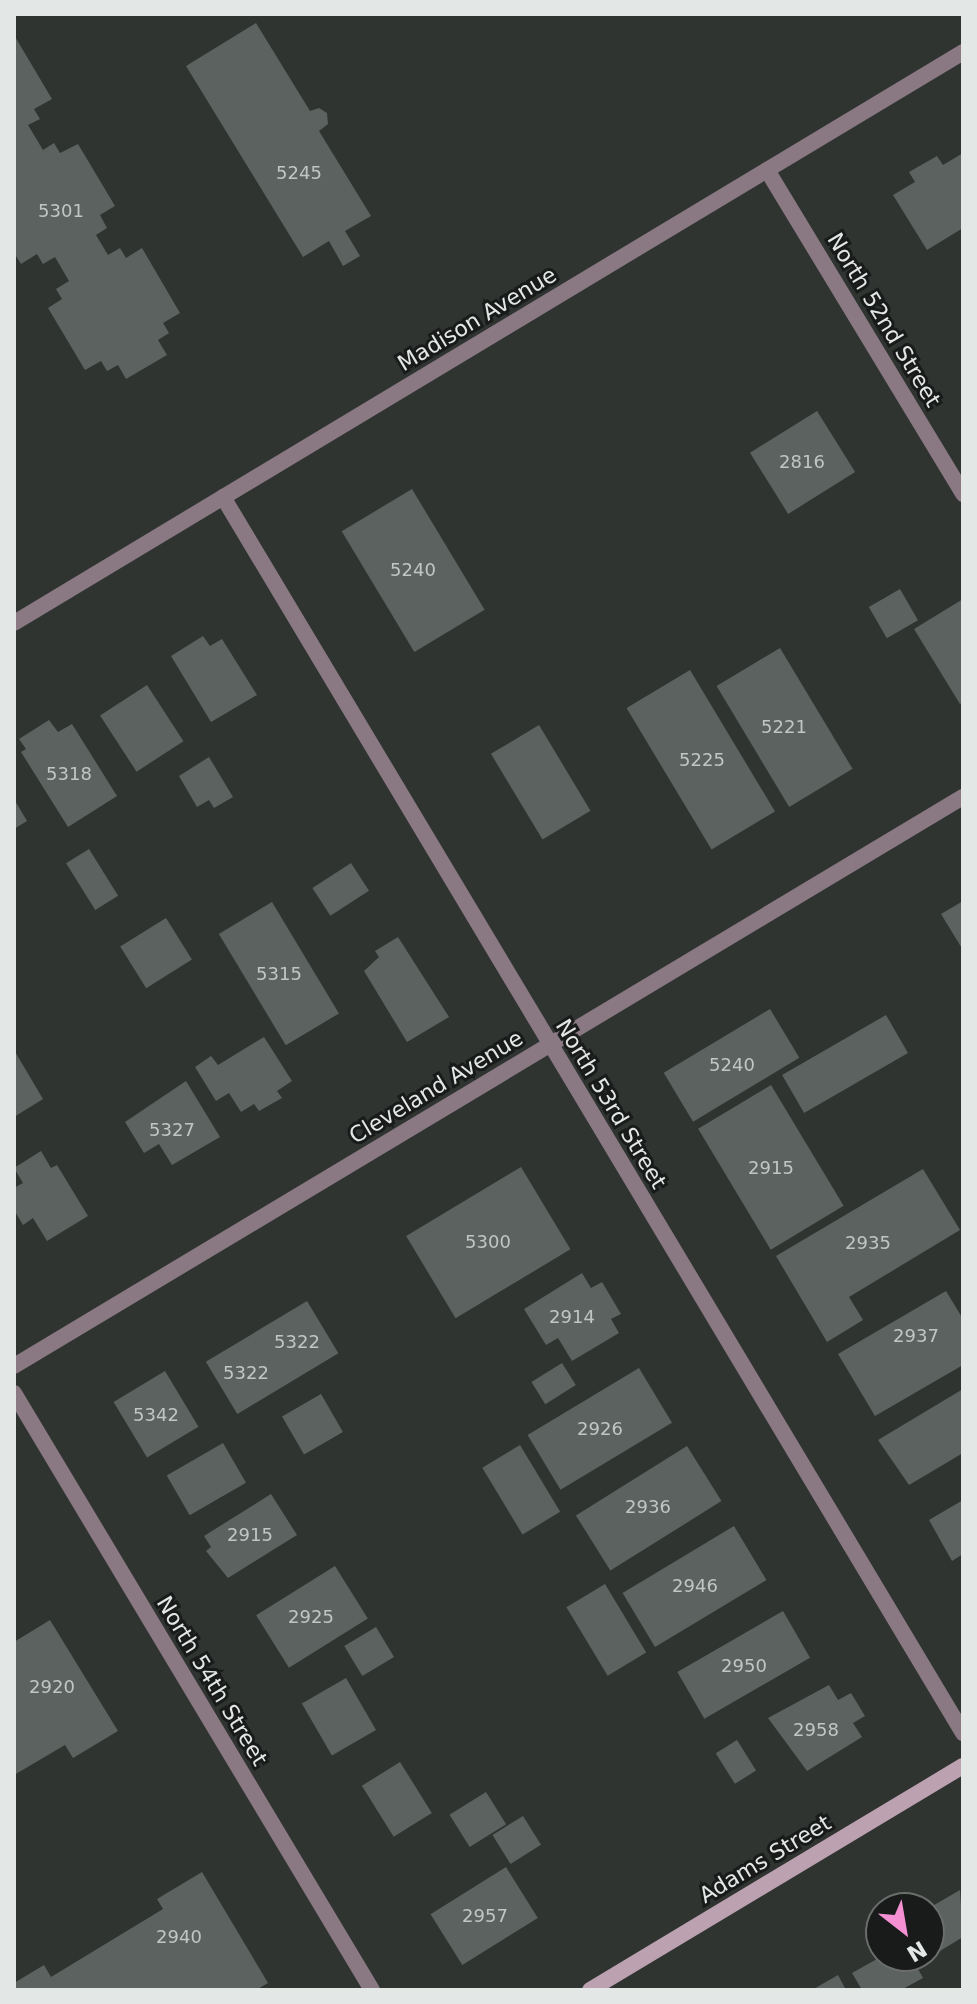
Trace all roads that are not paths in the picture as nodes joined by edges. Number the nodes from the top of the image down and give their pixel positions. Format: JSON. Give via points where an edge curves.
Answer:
{"nodes":[{"id":1,"x":963,"y":52,"type":"edge"},
{"id":2,"x":767,"y":170,"type":"junction"},
{"id":3,"x":963,"y":494,"type":"edge"},
{"id":4,"x":223,"y":497,"type":"junction"},
{"id":5,"x":14,"y":623,"type":"edge"},
{"id":6,"x":963,"y":797,"type":"edge"},
{"id":7,"x":550,"y":1044,"type":"junction"},
{"id":8,"x":14,"y":1366,"type":"edge"},
{"id":9,"x":14,"y":1393,"type":"edge"},
{"id":10,"x":963,"y":1733,"type":"edge"},
{"id":11,"x":963,"y":1766,"type":"edge"},
{"id":12,"x":372,"y":1990,"type":"edge"},
{"id":13,"x":590,"y":1990,"type":"edge"}],
"edges":[{"from":1,"to":2,"type":"street","name":"Madison Avenue"},
{"from":2,"to":3,"type":"street","name":"North 52nd Street"},
{"from":2,"to":4,"type":"street","name":"Madison Avenue"},
{"from":4,"to":5,"type":"street","name":"Madison Avenue"},
{"from":4,"to":7,"type":"street","name":"North 53rd Street"},
{"from":6,"to":7,"type":"street","name":"Cleveland Avenue"},
{"from":7,"to":8,"type":"street","name":"Cleveland Avenue"},
{"from":7,"to":10,"type":"street","name":"North 53rd Street"},
{"from":9,"to":12,"type":"street","name":"North 54th Street"},
{"from":11,"to":13,"type":"main road","name":"Adams Street"}]}
